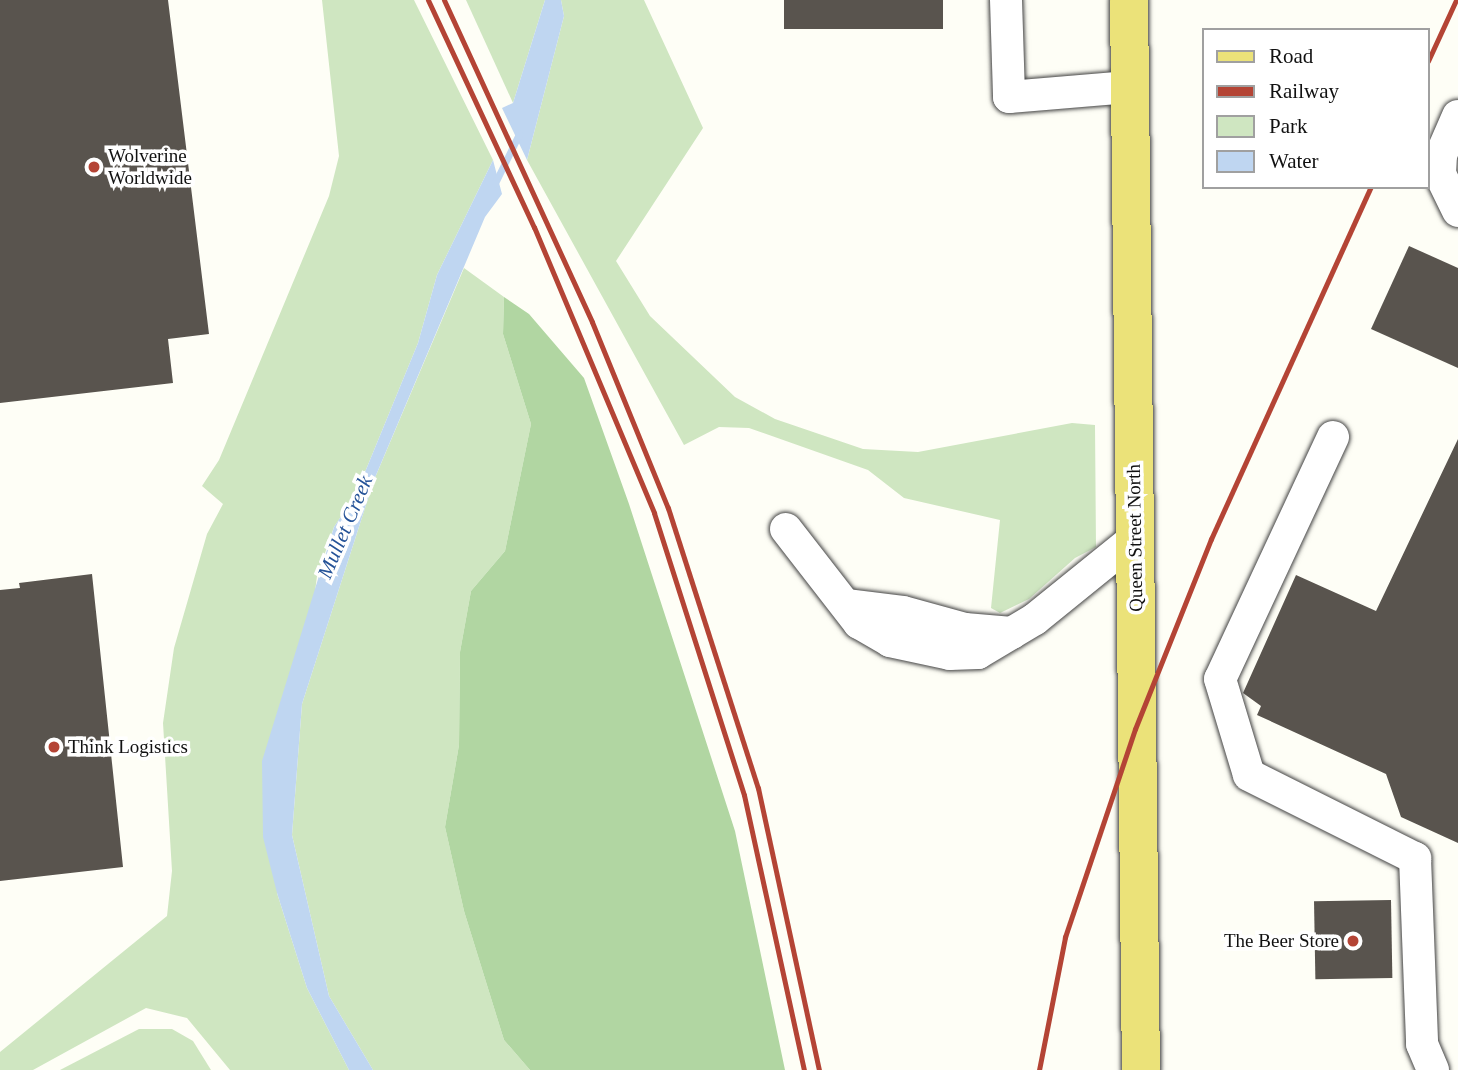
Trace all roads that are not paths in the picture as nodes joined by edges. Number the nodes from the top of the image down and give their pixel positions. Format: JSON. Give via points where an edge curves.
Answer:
{"nodes":[{"id":1,"x":1006,"y":0,"type":"edge"},
{"id":2,"x":1129,"y":3,"type":"edge"},
{"id":3,"x":1129,"y":88,"type":"junction"},
{"id":4,"x":1458,"y":116,"type":"edge"},
{"id":5,"x":1458,"y":211,"type":"edge"},
{"id":6,"x":1333,"y":437,"type":"dead end"},
{"id":7,"x":786,"y":530,"type":"dead end"},
{"id":8,"x":1135,"y":538,"type":"junction"},
{"id":9,"x":1141,"y":1070,"type":"edge"},
{"id":10,"x":1433,"y":1070,"type":"edge"}],
"edges":[{"from":1,"to":3,"type":"lane","via":[[1009,97]]},
{"from":2,"to":3,"type":"main road","name":"Queen Street North"},
{"from":3,"to":8,"type":"main road","name":"Queen Street North"},
{"from":4,"to":5,"type":"lane","via":[[1441,155],[1440,174]]},
{"from":6,"to":10,"type":"lane","via":[[1220,679],[1249,775],[1415,858],[1422,1044]]},
{"from":7,"to":8,"type":"lane","via":[[859,623],[890,642],[950,654],[978,653],[1012,633]]},
{"from":8,"to":9,"type":"main road","name":"Queen Street North"}]}
